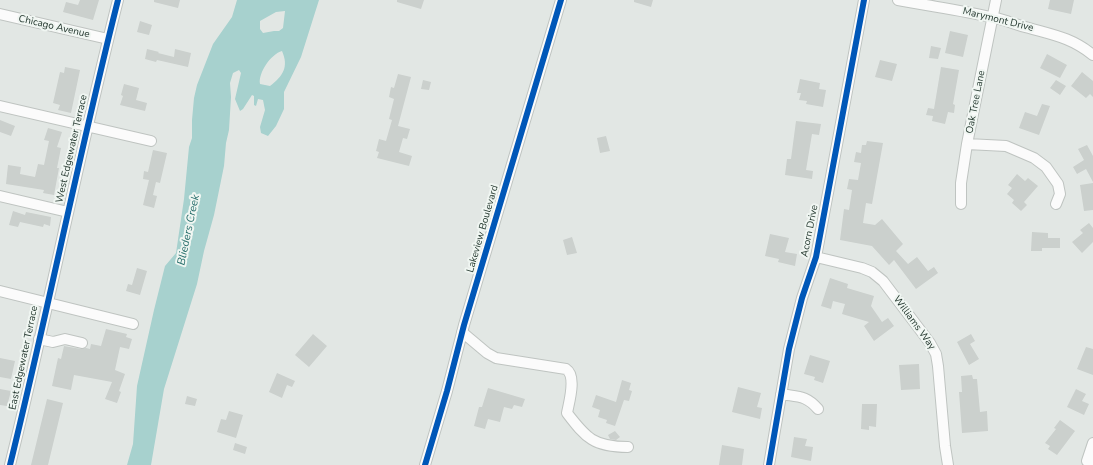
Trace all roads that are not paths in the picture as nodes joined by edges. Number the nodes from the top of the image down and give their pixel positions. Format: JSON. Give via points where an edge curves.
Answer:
{"nodes":[{"id":1,"x":118,"y":0,"type":"edge"},
{"id":2,"x":864,"y":0,"type":"edge"},
{"id":3,"x":898,"y":0,"type":"edge"},
{"id":4,"x":996,"y":0,"type":"edge"},
{"id":5,"x":558,"y":1,"type":"edge"},
{"id":6,"x":0,"y":14,"type":"edge"},
{"id":7,"x":993,"y":17,"type":"junction"},
{"id":8,"x":108,"y":40,"type":"junction"},
{"id":9,"x":1093,"y":55,"type":"edge"},
{"id":10,"x":0,"y":106,"type":"edge"},
{"id":11,"x":87,"y":126,"type":"junction"},
{"id":12,"x":151,"y":141,"type":"dead end"},
{"id":13,"x":967,"y":144,"type":"junction"},
{"id":14,"x":0,"y":196,"type":"edge"},
{"id":15,"x":961,"y":204,"type":"dead end"},
{"id":16,"x":1056,"y":204,"type":"dead end"},
{"id":17,"x":68,"y":212,"type":"junction"},
{"id":18,"x":816,"y":257,"type":"junction"},
{"id":19,"x":0,"y":291,"type":"edge"},
{"id":20,"x":47,"y":302,"type":"junction"},
{"id":21,"x":134,"y":324,"type":"dead end"},
{"id":22,"x":462,"y":332,"type":"junction"},
{"id":23,"x":39,"y":339,"type":"junction"},
{"id":24,"x":82,"y":343,"type":"dead end"},
{"id":25,"x":781,"y":394,"type":"junction"},
{"id":26,"x":818,"y":409,"type":"dead end"},
{"id":27,"x":1093,"y":443,"type":"edge"},
{"id":28,"x":628,"y":447,"type":"dead end"},
{"id":29,"x":1090,"y":462,"type":"edge"},
{"id":30,"x":10,"y":465,"type":"edge"},
{"id":31,"x":425,"y":465,"type":"edge"},
{"id":32,"x":769,"y":465,"type":"edge"},
{"id":33,"x":948,"y":465,"type":"edge"}],
"edges":[{"from":1,"to":8,"type":"street","name":"West Edgewater Terrace"},
{"from":2,"to":18,"type":"street","name":"Acorn Drive"},
{"from":3,"to":7,"type":"street","name":"Marymont Drive"},
{"from":4,"to":7,"type":"street","name":"Oak Tree Lane"},
{"from":5,"to":22,"type":"street","name":"Lakeview Boulevard"},
{"from":6,"to":8,"type":"street","name":"Chicago Avenue"},
{"from":7,"to":9,"type":"street","name":"Marymont Drive","via":[[1068,39]]},
{"from":7,"to":13,"type":"street","name":"Oak Tree Lane"},
{"from":8,"to":11,"type":"street","name":"West Edgewater Terrace"},
{"from":10,"to":11,"type":"street"},
{"from":11,"to":12,"type":"street"},
{"from":11,"to":17,"type":"street","name":"West Edgewater Terrace"},
{"from":13,"to":15,"type":"street","name":"Oak Tree Lane","via":[[961,183]]},
{"from":13,"to":16,"type":"street","via":[[1006,146],[1034,158],[1046,167],[1058,184],[1060,194]]},
{"from":14,"to":17,"type":"street"},
{"from":17,"to":20,"type":"street","name":"West Edgewater Terrace"},
{"from":18,"to":25,"type":"street","name":"Acorn Drive","via":[[802,298]]},
{"from":18,"to":33,"type":"street","name":"Williams Way","via":[[862,268],[883,280],[930,342],[938,366]]},
{"from":19,"to":20,"type":"street"},
{"from":20,"to":21,"type":"street"},
{"from":20,"to":23,"type":"street","name":"East Edgewater Terrace"},
{"from":22,"to":28,"type":"street","via":[[496,358],[566,369],[572,375],[567,413],[578,427],[595,442],[614,447]]},
{"from":22,"to":31,"type":"street","name":"Lakeview Boulevard"},
{"from":23,"to":24,"type":"street","via":[[53,342],[65,339]]},
{"from":23,"to":30,"type":"street","name":"East Edgewater Terrace"},
{"from":25,"to":26,"type":"street","via":[[806,398]]},
{"from":25,"to":32,"type":"street","name":"Acorn Drive"},
{"from":27,"to":29,"type":"street"}]}
